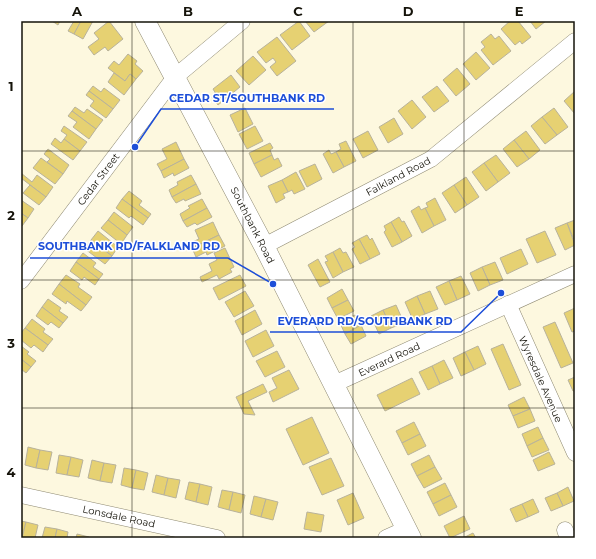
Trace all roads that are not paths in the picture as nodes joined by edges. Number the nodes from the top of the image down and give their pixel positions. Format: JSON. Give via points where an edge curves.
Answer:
{"nodes":[{"id":1,"x":145,"y":21,"type":"edge"},
{"id":2,"x":242,"y":21,"type":"edge"},
{"id":3,"x":575,"y":41,"type":"edge"},
{"id":4,"x":176,"y":77,"type":"junction"},
{"id":5,"x":264,"y":246,"type":"junction"},
{"id":6,"x":575,"y":274,"type":"edge"},
{"id":7,"x":21,"y":281,"type":"edge"},
{"id":8,"x":508,"y":304,"type":"junction"},
{"id":9,"x":334,"y":384,"type":"junction"},
{"id":10,"x":575,"y":453,"type":"edge"},
{"id":11,"x":21,"y":494,"type":"edge"},
{"id":12,"x":409,"y":533,"type":"edge"},
{"id":13,"x":217,"y":538,"type":"edge"},
{"id":14,"x":386,"y":538,"type":"edge"}],
"edges":[{"from":1,"to":4,"type":"street","name":"Southbank Road"},
{"from":2,"to":4,"type":"street","name":"Cedar Street"},
{"from":3,"to":5,"type":"street","name":"Falkland Road","via":[[431,159]]},
{"from":4,"to":5,"type":"street","name":"Southbank Road"},
{"from":4,"to":7,"type":"street","name":"Cedar Street"},
{"from":5,"to":9,"type":"street","name":"Southbank Road"},
{"from":6,"to":8,"type":"street","name":"Everard Road"},
{"from":8,"to":9,"type":"street","name":"Everard Road"},
{"from":8,"to":10,"type":"street","name":"Wyresdale Avenue"},
{"from":9,"to":12,"type":"street","name":"Southbank Road"},
{"from":11,"to":13,"type":"street","name":"Lonsdale Road"},
{"from":12,"to":14,"type":"street"}]}
